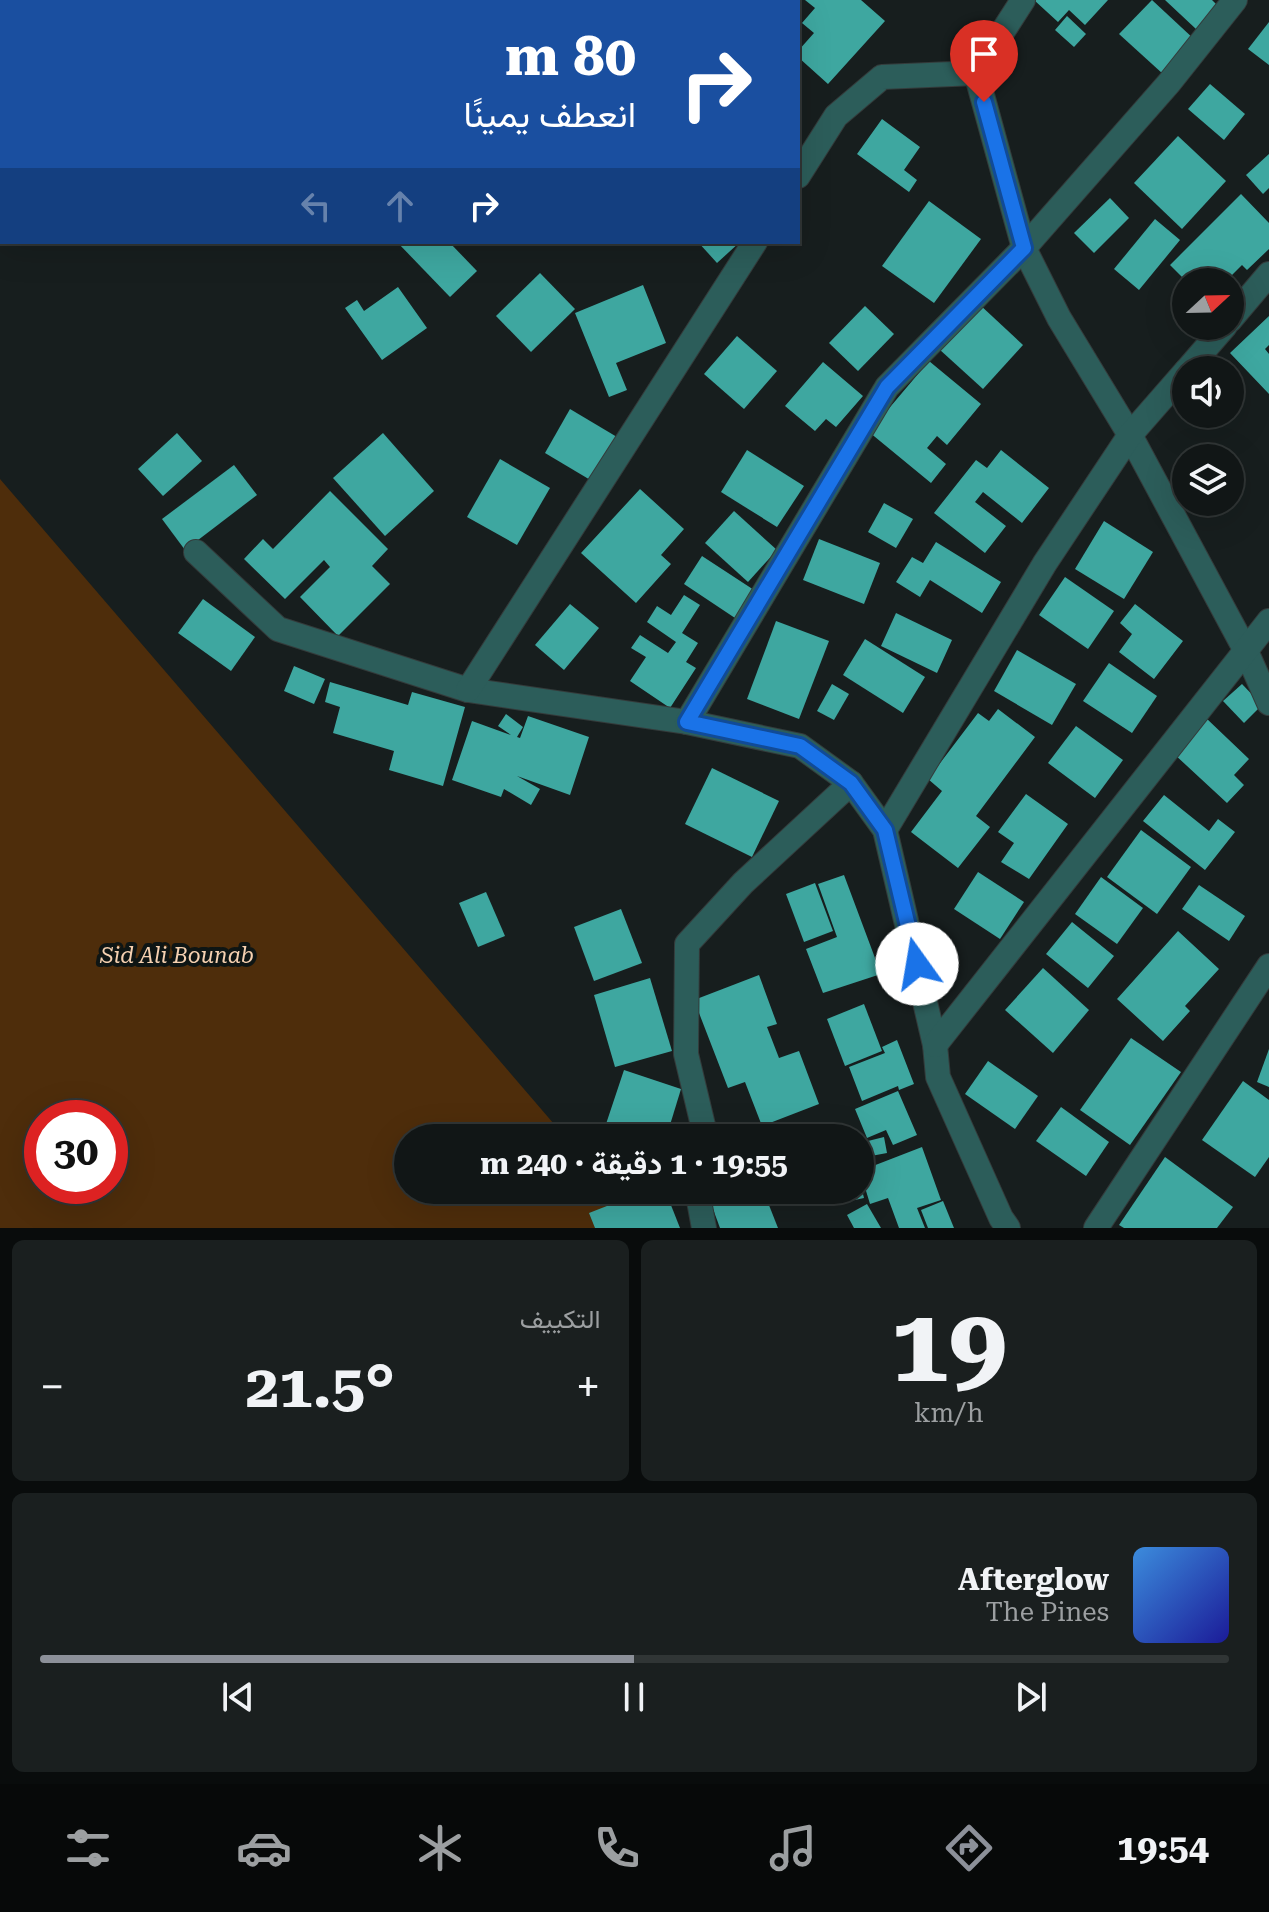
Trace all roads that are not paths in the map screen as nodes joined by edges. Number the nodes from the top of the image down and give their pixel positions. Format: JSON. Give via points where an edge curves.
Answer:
{"nodes":[{"id":1,"x":1023,"y":0,"type":"edge"},
{"id":2,"x":1235,"y":0,"type":"edge"},
{"id":3,"x":976,"y":73,"type":"junction"},
{"id":4,"x":800,"y":173,"type":"edge"},
{"id":5,"x":754,"y":244,"type":"edge"},
{"id":6,"x":1024,"y":248,"type":"junction"},
{"id":7,"x":1269,"y":274,"type":"edge"},
{"id":8,"x":1244,"y":303,"type":"edge"},
{"id":9,"x":1213,"y":340,"type":"edge"},
{"id":10,"x":1198,"y":356,"type":"edge"},
{"id":11,"x":1172,"y":386,"type":"edge"},
{"id":12,"x":1130,"y":435,"type":"junction"},
{"id":13,"x":196,"y":552,"type":"dead end"},
{"id":14,"x":1269,"y":621,"type":"edge"},
{"id":15,"x":1246,"y":651,"type":"junction"},
{"id":16,"x":468,"y":690,"type":"junction"},
{"id":17,"x":1269,"y":703,"type":"edge"},
{"id":18,"x":687,"y":722,"type":"junction"},
{"id":19,"x":851,"y":783,"type":"junction"},
{"id":20,"x":885,"y":830,"type":"junction"},
{"id":21,"x":1269,"y":966,"type":"edge"},
{"id":22,"x":935,"y":1045,"type":"junction"},
{"id":23,"x":703,"y":1124,"type":"edge"},
{"id":24,"x":700,"y":1204,"type":"edge"},
{"id":25,"x":704,"y":1228,"type":"edge"},
{"id":26,"x":1008,"y":1228,"type":"edge"},
{"id":27,"x":1096,"y":1228,"type":"edge"}],
"edges":[{"from":1,"to":3,"type":"street"},
{"from":2,"to":6,"type":"street"},
{"from":3,"to":4,"type":"street","via":[[882,77],[836,116]]},
{"from":3,"to":6,"type":"street"},
{"from":5,"to":16,"type":"street"},
{"from":6,"to":12,"type":"street","via":[[1059,318]]},
{"from":6,"to":18,"type":"street","via":[[887,387]]},
{"from":7,"to":8,"type":"street"},
{"from":9,"to":10,"type":"street"},
{"from":11,"to":12,"type":"street"},
{"from":12,"to":15,"type":"street"},
{"from":12,"to":20,"type":"street","via":[[1045,563]]},
{"from":13,"to":16,"type":"street","via":[[278,629]]},
{"from":14,"to":15,"type":"street"},
{"from":15,"to":17,"type":"street"},
{"from":15,"to":22,"type":"street"},
{"from":16,"to":18,"type":"street"},
{"from":18,"to":19,"type":"street","via":[[800,746]]},
{"from":19,"to":20,"type":"street"},
{"from":19,"to":23,"type":"street","via":[[743,883],[687,944],[686,1054]]},
{"from":20,"to":22,"type":"street"},
{"from":21,"to":27,"type":"street"},
{"from":22,"to":26,"type":"street","via":[[938,1077]]},
{"from":24,"to":25,"type":"street"}]}
